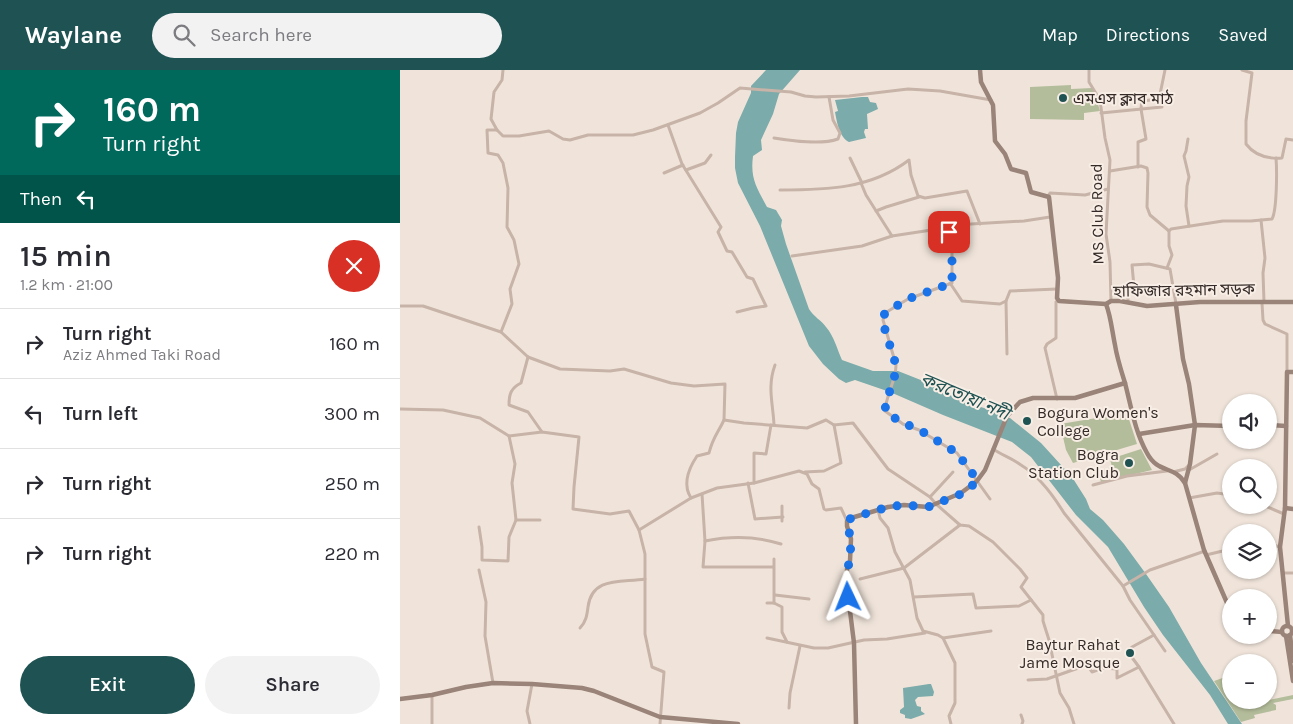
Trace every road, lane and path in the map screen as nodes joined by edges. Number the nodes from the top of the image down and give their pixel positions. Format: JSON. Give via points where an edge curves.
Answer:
{"nodes":[{"id":1,"x":503,"y":70,"type":"edge"},
{"id":2,"x":980,"y":70,"type":"edge"},
{"id":3,"x":1089,"y":70,"type":"edge"},
{"id":4,"x":1165,"y":70,"type":"edge"},
{"id":5,"x":1242,"y":70,"type":"edge"},
{"id":6,"x":829,"y":96,"type":"junction"},
{"id":7,"x":991,"y":100,"type":"junction"},
{"id":8,"x":1162,"y":107,"type":"dead end"},
{"id":9,"x":1142,"y":109,"type":"junction"},
{"id":10,"x":1101,"y":113,"type":"junction"},
{"id":11,"x":668,"y":125,"type":"junction"},
{"id":12,"x":497,"y":130,"type":"junction"},
{"id":13,"x":774,"y":138,"type":"dead end"},
{"id":14,"x":1188,"y":139,"type":"dead end"},
{"id":15,"x":1293,"y":140,"type":"edge"},
{"id":16,"x":711,"y":155,"type":"dead end"},
{"id":17,"x":850,"y":158,"type":"dead end"},
{"id":18,"x":1276,"y":158,"type":"junction"},
{"id":19,"x":682,"y":165,"type":"junction"},
{"id":20,"x":1138,"y":167,"type":"junction"},
{"id":21,"x":686,"y":170,"type":"junction"},
{"id":22,"x":1110,"y":171,"type":"junction"},
{"id":23,"x":664,"y":173,"type":"dead end"},
{"id":24,"x":861,"y":183,"type":"junction"},
{"id":25,"x":1108,"y":189,"type":"junction"},
{"id":26,"x":780,"y":190,"type":"dead end"},
{"id":27,"x":919,"y":196,"type":"junction"},
{"id":28,"x":1048,"y":196,"type":"junction"},
{"id":29,"x":876,"y":212,"type":"junction"},
{"id":30,"x":1050,"y":217,"type":"junction"},
{"id":31,"x":1261,"y":220,"type":"junction"},
{"id":32,"x":980,"y":224,"type":"junction"},
{"id":33,"x":1189,"y":226,"type":"junction"},
{"id":34,"x":1169,"y":231,"type":"junction"},
{"id":35,"x":949,"y":232,"type":"dead end"},
{"id":36,"x":892,"y":236,"type":"junction"},
{"id":37,"x":792,"y":256,"type":"dead end"},
{"id":38,"x":1167,"y":268,"type":"junction"},
{"id":39,"x":950,"y":283,"type":"junction"},
{"id":40,"x":1057,"y":289,"type":"junction"},
{"id":41,"x":1058,"y":300,"type":"junction"},
{"id":42,"x":1006,"y":302,"type":"junction"},
{"id":43,"x":1109,"y":302,"type":"junction"},
{"id":44,"x":1128,"y":302,"type":"junction"},
{"id":45,"x":1262,"y":302,"type":"junction"},
{"id":46,"x":1293,"y":302,"type":"edge"},
{"id":47,"x":1176,"y":305,"type":"junction"},
{"id":48,"x":400,"y":306,"type":"edge"},
{"id":49,"x":737,"y":312,"type":"dead end"},
{"id":50,"x":501,"y":332,"type":"junction"},
{"id":51,"x":1008,"y":354,"type":"dead end"},
{"id":52,"x":528,"y":357,"type":"junction"},
{"id":53,"x":774,"y":364,"type":"dead end"},
{"id":54,"x":1287,"y":372,"type":"junction"},
{"id":55,"x":1293,"y":372,"type":"edge"},
{"id":56,"x":1125,"y":383,"type":"junction"},
{"id":57,"x":1057,"y":399,"type":"junction"},
{"id":58,"x":400,"y":409,"type":"edge"},
{"id":59,"x":724,"y":420,"type":"junction"},
{"id":60,"x":772,"y":425,"type":"junction"},
{"id":61,"x":834,"y":425,"type":"junction"},
{"id":62,"x":1195,"y":426,"type":"junction"},
{"id":63,"x":1222,"y":426,"type":"edge"},
{"id":64,"x":1277,"y":426,"type":"edge"},
{"id":65,"x":1286,"y":426,"type":"junction"},
{"id":66,"x":542,"y":432,"type":"junction"},
{"id":67,"x":1139,"y":434,"type":"junction"},
{"id":68,"x":509,"y":436,"type":"junction"},
{"id":69,"x":993,"y":449,"type":"junction"},
{"id":70,"x":1286,"y":451,"type":"junction"},
{"id":71,"x":1292,"y":451,"type":"edge"},
{"id":72,"x":1217,"y":454,"type":"dead end"},
{"id":73,"x":1190,"y":464,"type":"junction"},
{"id":74,"x":1188,"y":470,"type":"junction"},
{"id":75,"x":1170,"y":471,"type":"junction"},
{"id":76,"x":804,"y":472,"type":"junction"},
{"id":77,"x":953,"y":472,"type":"dead end"},
{"id":78,"x":978,"y":481,"type":"junction"},
{"id":79,"x":754,"y":482,"type":"junction"},
{"id":80,"x":748,"y":483,"type":"junction"},
{"id":81,"x":1185,"y":483,"type":"junction"},
{"id":82,"x":1093,"y":485,"type":"dead end"},
{"id":83,"x":1222,"y":493,"type":"edge"},
{"id":84,"x":702,"y":494,"type":"junction"},
{"id":85,"x":930,"y":497,"type":"junction"},
{"id":86,"x":691,"y":498,"type":"junction"},
{"id":87,"x":1189,"y":498,"type":"junction"},
{"id":88,"x":990,"y":499,"type":"dead end"},
{"id":89,"x":936,"y":504,"type":"junction"},
{"id":90,"x":782,"y":506,"type":"dead end"},
{"id":91,"x":1285,"y":508,"type":"junction"},
{"id":92,"x":1293,"y":509,"type":"edge"},
{"id":93,"x":878,"y":510,"type":"junction"},
{"id":94,"x":1277,"y":511,"type":"edge"},
{"id":95,"x":1284,"y":514,"type":"junction"},
{"id":96,"x":516,"y":520,"type":"junction"},
{"id":97,"x":540,"y":520,"type":"dead end"},
{"id":98,"x":847,"y":522,"type":"junction"},
{"id":99,"x":960,"y":525,"type":"junction"},
{"id":100,"x":479,"y":527,"type":"dead end"},
{"id":101,"x":639,"y":530,"type":"junction"},
{"id":102,"x":705,"y":541,"type":"junction"},
{"id":103,"x":781,"y":544,"type":"dead end"},
{"id":104,"x":1277,"y":546,"type":"edge"},
{"id":105,"x":1280,"y":547,"type":"junction"},
{"id":106,"x":1222,"y":550,"type":"edge"},
{"id":107,"x":1205,"y":553,"type":"junction"},
{"id":108,"x":904,"y":568,"type":"junction"},
{"id":109,"x":479,"y":570,"type":"dead end"},
{"id":110,"x":1283,"y":573,"type":"junction"},
{"id":111,"x":1293,"y":574,"type":"edge"},
{"id":112,"x":645,"y":579,"type":"junction"},
{"id":113,"x":860,"y":579,"type":"dead end"},
{"id":114,"x":1124,"y":586,"type":"junction"},
{"id":115,"x":1222,"y":592,"type":"edge"},
{"id":116,"x":774,"y":595,"type":"junction"},
{"id":117,"x":914,"y":597,"type":"junction"},
{"id":118,"x":809,"y":599,"type":"dead end"},
{"id":119,"x":1031,"y":600,"type":"junction"},
{"id":120,"x":767,"y":603,"type":"dead end"},
{"id":121,"x":774,"y":603,"type":"junction"},
{"id":122,"x":1288,"y":626,"type":"junction"},
{"id":123,"x":580,"y":628,"type":"dead end"},
{"id":124,"x":991,"y":631,"type":"dead end"},
{"id":125,"x":1277,"y":632,"type":"edge"},
{"id":126,"x":1282,"y":632,"type":"junction"},
{"id":127,"x":926,"y":633,"type":"junction"},
{"id":128,"x":1154,"y":635,"type":"junction"},
{"id":129,"x":1288,"y":635,"type":"junction"},
{"id":130,"x":767,"y":638,"type":"dead end"},
{"id":131,"x":943,"y":638,"type":"junction"},
{"id":132,"x":787,"y":643,"type":"junction"},
{"id":133,"x":854,"y":643,"type":"junction"},
{"id":134,"x":800,"y":646,"type":"junction"},
{"id":135,"x":1165,"y":651,"type":"dead end"},
{"id":136,"x":1293,"y":661,"type":"edge"},
{"id":137,"x":1139,"y":667,"type":"junction"},
{"id":138,"x":1292,"y":670,"type":"edge"},
{"id":139,"x":1057,"y":676,"type":"junction"},
{"id":140,"x":1028,"y":680,"type":"dead end"},
{"id":141,"x":1293,"y":681,"type":"edge"},
{"id":142,"x":493,"y":683,"type":"junction"},
{"id":143,"x":532,"y":684,"type":"junction"},
{"id":144,"x":432,"y":695,"type":"junction"},
{"id":145,"x":400,"y":699,"type":"edge"},
{"id":146,"x":789,"y":708,"type":"dead end"},
{"id":147,"x":1021,"y":715,"type":"dead end"},
{"id":148,"x":660,"y":717,"type":"junction"},
{"id":149,"x":689,"y":722,"type":"edge"},
{"id":150,"x":720,"y":723,"type":"edge"},
{"id":151,"x":432,"y":724,"type":"edge"},
{"id":152,"x":530,"y":724,"type":"edge"},
{"id":153,"x":660,"y":724,"type":"edge"},
{"id":154,"x":738,"y":724,"type":"edge"},
{"id":155,"x":856,"y":724,"type":"edge"},
{"id":156,"x":951,"y":724,"type":"edge"},
{"id":157,"x":1022,"y":724,"type":"edge"},
{"id":158,"x":1074,"y":724,"type":"edge"},
{"id":159,"x":1174,"y":724,"type":"edge"}],
"edges":[{"from":1,"to":12,"type":"street","via":[[502,80],[494,92],[491,119]]},
{"from":2,"to":7,"type":"street","via":[[981,82]]},
{"from":3,"to":10,"type":"street","name":"MS Club Road","via":[[1090,82],[1100,100]]},
{"from":4,"to":9,"type":"street","via":[[1159,99],[1142,99]]},
{"from":5,"to":18,"type":"street","via":[[1252,73],[1246,144],[1257,154]]},
{"from":6,"to":7,"type":"street","via":[[908,89]]},
{"from":6,"to":11,"type":"street","via":[[740,88],[718,104]]},
{"from":6,"to":13,"type":"street","via":[[840,134],[838,139],[820,142]]},
{"from":7,"to":28,"type":"street","via":[[994,139],[1010,168],[1026,173],[1031,192]]},
{"from":8,"to":9,"type":"street"},
{"from":9,"to":10,"type":"street"},
{"from":9,"to":20,"type":"street","via":[[1146,139],[1138,142]]},
{"from":10,"to":22,"type":"street","name":"MS Club Road"},
{"from":11,"to":12,"type":"street","via":[[633,135],[588,136],[570,140],[549,132],[503,136]]},
{"from":11,"to":19,"type":"street"},
{"from":12,"to":50,"type":"street","via":[[487,130],[488,153],[498,155],[503,163],[508,188],[507,226],[519,264],[510,289],[512,304]]},
{"from":14,"to":33,"type":"street","via":[[1184,156],[1190,177],[1186,206]]},
{"from":15,"to":18,"type":"street","via":[[1286,139],[1283,157]]},
{"from":16,"to":21,"type":"street","via":[[704,163]]},
{"from":17,"to":24,"type":"street"},
{"from":18,"to":31,"type":"street","via":[[1274,215],[1272,219]]},
{"from":19,"to":21,"type":"street"},
{"from":19,"to":23,"type":"street"},
{"from":20,"to":22,"type":"street"},
{"from":20,"to":34,"type":"street","via":[[1146,168],[1148,173],[1147,207],[1150,215]]},
{"from":21,"to":49,"type":"street","via":[[721,227],[718,232],[727,250],[732,252],[747,277],[753,279],[766,306]]},
{"from":22,"to":25,"type":"street","name":"MS Club Road"},
{"from":24,"to":26,"type":"street","via":[[851,187]]},
{"from":24,"to":27,"type":"street","via":[[896,170],[909,160]]},
{"from":24,"to":29,"type":"street"},
{"from":25,"to":28,"type":"street","via":[[1085,195],[1050,193]]},
{"from":25,"to":43,"type":"street","name":"MS Club Road"},
{"from":27,"to":29,"type":"street"},
{"from":27,"to":32,"type":"street","via":[[925,198],[967,190]]},
{"from":28,"to":30,"type":"street"},
{"from":29,"to":36,"type":"street"},
{"from":30,"to":32,"type":"street"},
{"from":30,"to":40,"type":"street"},
{"from":31,"to":33,"type":"street"},
{"from":31,"to":45,"type":"street","via":[[1265,258]]},
{"from":32,"to":36,"type":"street"},
{"from":33,"to":34,"type":"street"},
{"from":34,"to":38,"type":"street","via":[[1172,255]]},
{"from":35,"to":39,"type":"street","via":[[953,275]]},
{"from":36,"to":37,"type":"street","via":[[862,246]]},
{"from":38,"to":44,"type":"street","via":[[1132,265],[1134,287],[1128,287]]},
{"from":38,"to":47,"type":"street"},
{"from":39,"to":42,"type":"street","via":[[962,301]]},
{"from":39,"to":78,"type":"street","via":[[908,299],[885,313],[882,320],[896,365],[885,411],[957,453]]},
{"from":40,"to":41,"type":"street"},
{"from":40,"to":42,"type":"street","via":[[1010,292]]},
{"from":41,"to":43,"type":"street","name":"হাফিজার রহমান সড়ক"},
{"from":41,"to":57,"type":"street","via":[[1056,338],[1046,348]]},
{"from":42,"to":51,"type":"street"},
{"from":43,"to":44,"type":"street","name":"হাফিজার রহমান সড়ক"},
{"from":43,"to":56,"type":"street","via":[[1118,364]]},
{"from":44,"to":47,"type":"street","name":"হাফিজার রহমান সড়ক","via":[[1147,306]]},
{"from":45,"to":46,"type":"street","name":"হাফিজার রহমান সড়ক"},
{"from":45,"to":47,"type":"street","name":"হাফিজার রহমান সড়ক"},
{"from":45,"to":54,"type":"street","via":[[1265,324],[1287,334]]},
{"from":47,"to":62,"type":"street"},
{"from":48,"to":50,"type":"street","via":[[423,306]]},
{"from":50,"to":52,"type":"street"},
{"from":52,"to":59,"type":"street","via":[[560,369],[610,371],[624,368],[671,383],[694,386],[725,384]]},
{"from":52,"to":66,"type":"street","via":[[521,383],[509,394],[509,405],[528,412]]},
{"from":53,"to":60,"type":"street","via":[[770,402]]},
{"from":54,"to":55,"type":"street"},
{"from":54,"to":65,"type":"street"},
{"from":56,"to":57,"type":"street","via":[[1075,398]]},
{"from":56,"to":67,"type":"street"},
{"from":57,"to":69,"type":"street","via":[[1033,398],[1020,402],[1007,416]]},
{"from":58,"to":68,"type":"street","via":[[443,410],[480,418]]},
{"from":59,"to":60,"type":"street"},
{"from":59,"to":86,"type":"street","via":[[713,436],[709,453],[696,456],[687,472]]},
{"from":60,"to":61,"type":"street","via":[[807,428],[826,420]]},
{"from":60,"to":79,"type":"street","via":[[766,454],[754,453]]},
{"from":61,"to":76,"type":"street","via":[[841,463],[824,471]]},
{"from":61,"to":85,"type":"street","via":[[853,423],[888,469]]},
{"from":62,"to":63,"type":"street"},
{"from":62,"to":67,"type":"street"},
{"from":62,"to":73,"type":"street"},
{"from":64,"to":65,"type":"street"},
{"from":65,"to":70,"type":"street"},
{"from":66,"to":68,"type":"street"},
{"from":66,"to":101,"type":"street","via":[[580,437],[573,509],[610,514],[629,511]]},
{"from":67,"to":75,"type":"street","via":[[1154,464]]},
{"from":68,"to":96,"type":"street","via":[[515,464],[512,483]]},
{"from":69,"to":78,"type":"street"},
{"from":69,"to":114,"type":"street","via":[[1031,472]]},
{"from":70,"to":71,"type":"street"},
{"from":70,"to":91,"type":"street"},
{"from":72,"to":74,"type":"street"},
{"from":73,"to":74,"type":"street"},
{"from":73,"to":75,"type":"street"},
{"from":74,"to":81,"type":"street"},
{"from":75,"to":81,"type":"street"},
{"from":75,"to":82,"type":"street","via":[[1127,476]]},
{"from":76,"to":79,"type":"street"},
{"from":76,"to":98,"type":"street","via":[[819,489],[824,509],[841,508]]},
{"from":77,"to":85,"type":"street"},
{"from":78,"to":88,"type":"street"},
{"from":78,"to":89,"type":"street","via":[[961,494]]},
{"from":79,"to":80,"type":"street"},
{"from":80,"to":84,"type":"street"},
{"from":80,"to":90,"type":"street","via":[[755,519],[782,519]]},
{"from":81,"to":87,"type":"street"},
{"from":83,"to":87,"type":"street"},
{"from":84,"to":86,"type":"street"},
{"from":84,"to":102,"type":"street"},
{"from":85,"to":89,"type":"street"},
{"from":86,"to":101,"type":"street"},
{"from":87,"to":107,"type":"street"},
{"from":89,"to":93,"type":"street"},
{"from":89,"to":99,"type":"street"},
{"from":91,"to":92,"type":"street"},
{"from":91,"to":95,"type":"street"},
{"from":93,"to":98,"type":"street"},
{"from":93,"to":108,"type":"street"},
{"from":94,"to":95,"type":"street"},
{"from":95,"to":105,"type":"street"},
{"from":96,"to":97,"type":"street"},
{"from":96,"to":100,"type":"street","via":[[509,537],[506,562],[482,560]]},
{"from":98,"to":133,"type":"street","via":[[851,538],[847,587]]},
{"from":99,"to":108,"type":"street"},
{"from":99,"to":119,"type":"street","via":[[978,531],[1020,569],[1027,578],[1021,587]]},
{"from":101,"to":112,"type":"street","via":[[645,554]]},
{"from":102,"to":103,"type":"street","via":[[751,537]]},
{"from":102,"to":116,"type":"street","via":[[703,567],[774,567],[774,558]]},
{"from":104,"to":105,"type":"street"},
{"from":105,"to":110,"type":"street"},
{"from":106,"to":107,"type":"street"},
{"from":107,"to":114,"type":"street","via":[[1150,570]]},
{"from":107,"to":115,"type":"street"},
{"from":108,"to":113,"type":"street"},
{"from":108,"to":117,"type":"street"},
{"from":109,"to":142,"type":"street","via":[[486,602],[485,636]]},
{"from":110,"to":111,"type":"street"},
{"from":110,"to":122,"type":"street"},
{"from":112,"to":123,"type":"street","via":[[607,583],[596,588]]},
{"from":112,"to":148,"type":"street","via":[[648,651],[652,667],[664,672]]},
{"from":114,"to":128,"type":"street"},
{"from":116,"to":118,"type":"street"},
{"from":116,"to":121,"type":"street"},
{"from":117,"to":119,"type":"street","via":[[973,594],[976,608],[1019,606]]},
{"from":117,"to":127,"type":"street","via":[[918,618]]},
{"from":119,"to":139,"type":"street","via":[[1043,615],[1042,622]]},
{"from":120,"to":121,"type":"street"},
{"from":121,"to":132,"type":"street","via":[[782,606],[782,632]]},
{"from":122,"to":126,"type":"street","via":[[1284,626]]},
{"from":122,"to":129,"type":"street","via":[[1292,630]]},
{"from":124,"to":131,"type":"street"},
{"from":125,"to":126,"type":"street"},
{"from":126,"to":129,"type":"street"},
{"from":127,"to":131,"type":"street"},
{"from":127,"to":133,"type":"street"},
{"from":128,"to":135,"type":"street"},
{"from":128,"to":137,"type":"street","via":[[1128,651]]},
{"from":129,"to":136,"type":"street"},
{"from":129,"to":138,"type":"street"},
{"from":130,"to":132,"type":"street"},
{"from":131,"to":156,"type":"street","via":[[955,662],[955,703],[949,716]]},
{"from":132,"to":134,"type":"street"},
{"from":133,"to":134,"type":"street","via":[[828,648]]},
{"from":133,"to":155,"type":"street"},
{"from":134,"to":146,"type":"street"},
{"from":137,"to":139,"type":"street","via":[[1117,678],[1117,669],[1104,668],[1092,672],[1087,665]]},
{"from":137,"to":159,"type":"street"},
{"from":138,"to":141,"type":"street"},
{"from":139,"to":140,"type":"street","via":[[1041,681]]},
{"from":139,"to":158,"type":"street","via":[[1060,693]]},
{"from":142,"to":143,"type":"street"},
{"from":142,"to":144,"type":"street"},
{"from":143,"to":148,"type":"street","via":[[594,691]]},
{"from":143,"to":152,"type":"street","via":[[527,711]]},
{"from":144,"to":145,"type":"street"},
{"from":144,"to":151,"type":"street"},
{"from":147,"to":157,"type":"street"},
{"from":148,"to":149,"type":"street"},
{"from":148,"to":153,"type":"street"},
{"from":149,"to":150,"type":"street"},
{"from":150,"to":154,"type":"street"}]}
